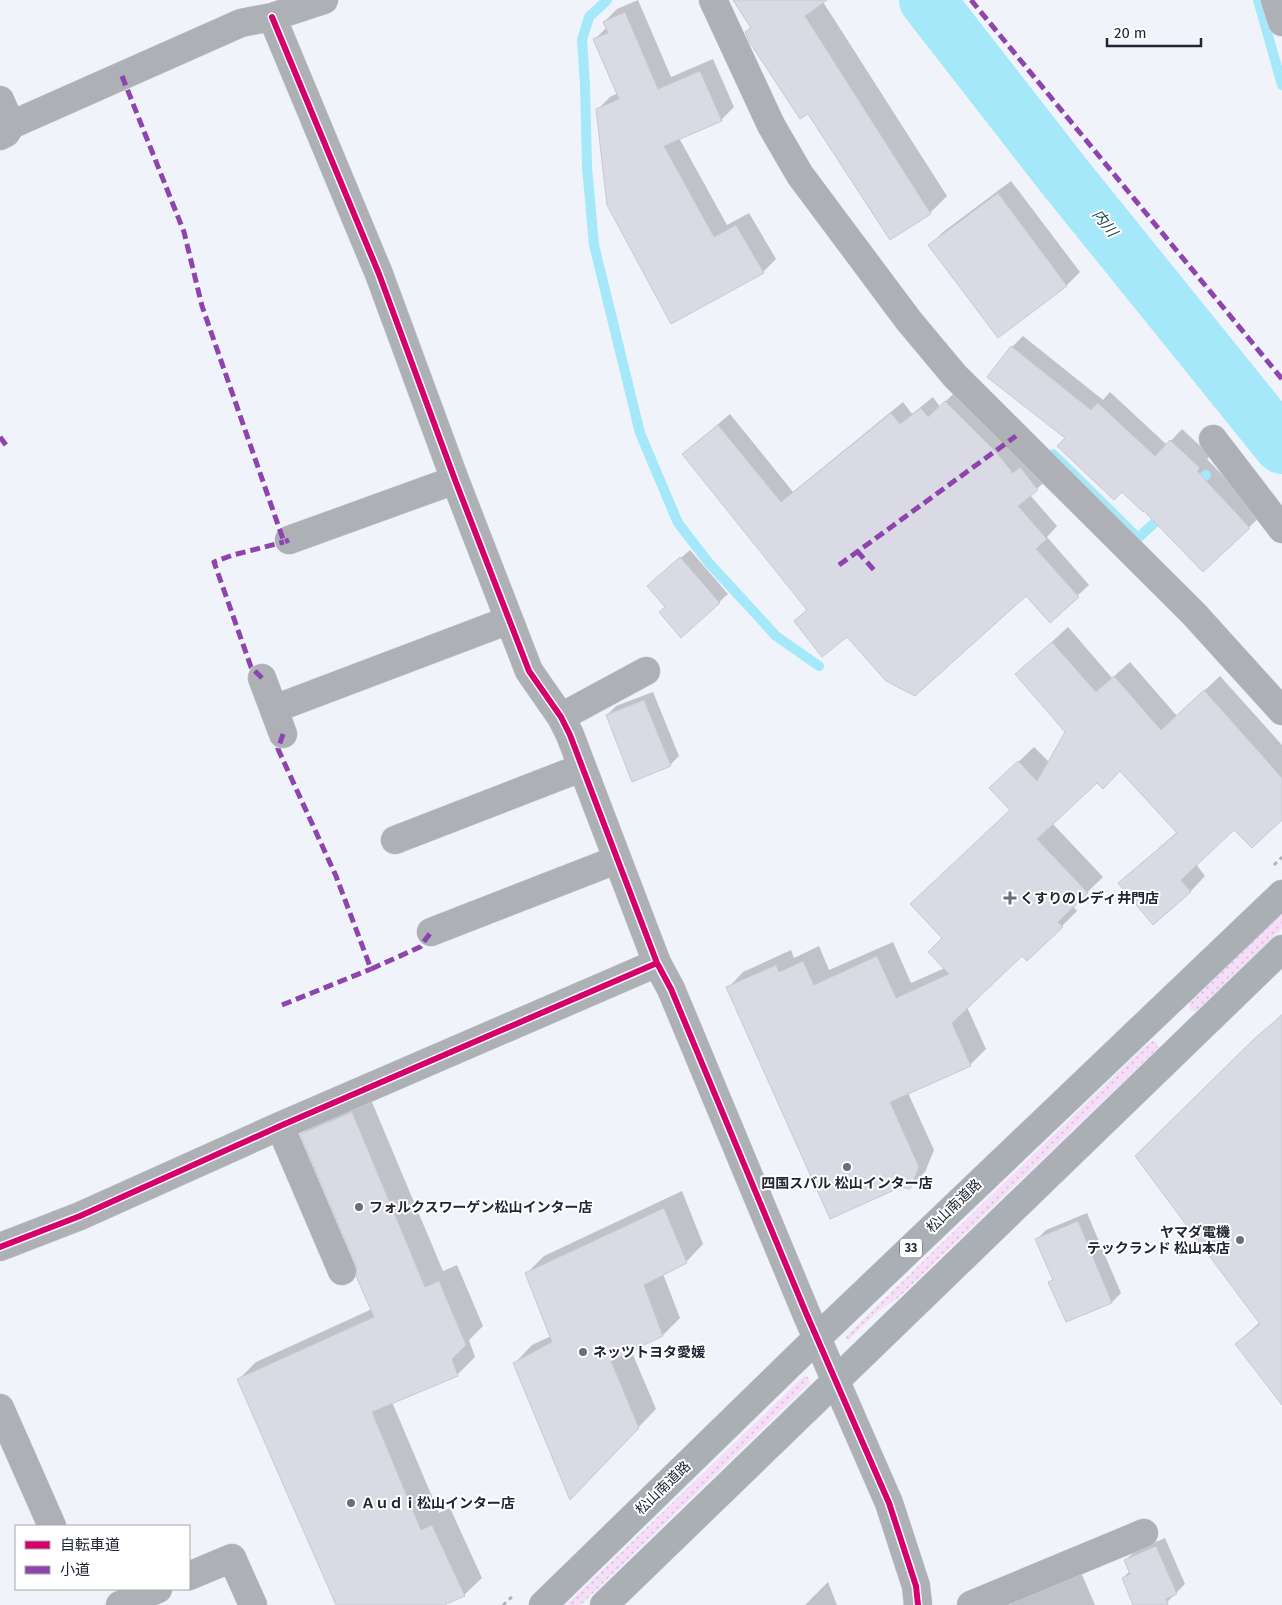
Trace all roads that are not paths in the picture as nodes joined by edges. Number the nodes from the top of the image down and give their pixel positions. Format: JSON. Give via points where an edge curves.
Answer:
{"nodes":[{"id":1,"x":324,"y":0,"type":"edge"},
{"id":2,"x":714,"y":0,"type":"edge"},
{"id":3,"x":272,"y":17,"type":"junction"},
{"id":4,"x":0,"y":100,"type":"edge"},
{"id":5,"x":5,"y":131,"type":"edge"},
{"id":6,"x":1213,"y":439,"type":"dead end"},
{"id":7,"x":455,"y":480,"type":"junction"},
{"id":8,"x":1282,"y":529,"type":"edge"},
{"id":9,"x":289,"y":540,"type":"dead end"},
{"id":10,"x":509,"y":620,"type":"junction"},
{"id":11,"x":646,"y":671,"type":"dead end"},
{"id":12,"x":262,"y":678,"type":"dead end"},
{"id":13,"x":274,"y":709,"type":"junction"},
{"id":14,"x":1282,"y":711,"type":"edge"},
{"id":15,"x":561,"y":716,"type":"junction"},
{"id":16,"x":283,"y":734,"type":"dead end"},
{"id":17,"x":581,"y":768,"type":"junction"},
{"id":18,"x":396,"y":840,"type":"dead end"},
{"id":19,"x":616,"y":860,"type":"junction"},
{"id":20,"x":1282,"y":894,"type":"edge"},
{"id":21,"x":431,"y":932,"type":"dead end"},
{"id":22,"x":1282,"y":949,"type":"edge"},
{"id":23,"x":657,"y":963,"type":"junction"},
{"id":24,"x":280,"y":1126,"type":"junction"},
{"id":25,"x":0,"y":1247,"type":"edge"},
{"id":26,"x":342,"y":1271,"type":"dead end"},
{"id":27,"x":817,"y":1338,"type":"junction"},
{"id":28,"x":837,"y":1380,"type":"junction"},
{"id":29,"x":0,"y":1408,"type":"edge"},
{"id":30,"x":52,"y":1525,"type":"edge"},
{"id":31,"x":1144,"y":1533,"type":"dead end"},
{"id":32,"x":190,"y":1576,"type":"edge"},
{"id":33,"x":156,"y":1590,"type":"edge"},
{"id":34,"x":120,"y":1605,"type":"edge"},
{"id":35,"x":253,"y":1605,"type":"edge"},
{"id":36,"x":543,"y":1605,"type":"edge"},
{"id":37,"x":604,"y":1605,"type":"edge"},
{"id":38,"x":918,"y":1605,"type":"edge"},
{"id":39,"x":971,"y":1605,"type":"edge"}],
"edges":[{"from":1,"to":3,"type":"street"},
{"from":2,"to":14,"type":"street","via":[[771,125],[800,175],[909,321],[956,376],[1194,614]]},
{"from":3,"to":5,"type":"street","via":[[242,23]]},
{"from":3,"to":7,"type":"street","via":[[379,274]]},
{"from":4,"to":5,"type":"street"},
{"from":6,"to":8,"type":"street"},
{"from":7,"to":9,"type":"street"},
{"from":7,"to":10,"type":"street"},
{"from":10,"to":13,"type":"street"},
{"from":10,"to":15,"type":"street","via":[[529,671]]},
{"from":11,"to":15,"type":"street"},
{"from":12,"to":13,"type":"street"},
{"from":13,"to":16,"type":"street"},
{"from":15,"to":17,"type":"street"},
{"from":17,"to":18,"type":"street"},
{"from":17,"to":19,"type":"street"},
{"from":19,"to":21,"type":"street"},
{"from":19,"to":23,"type":"street"},
{"from":20,"to":27,"type":"highway","name":"松山南道路","number":"33"},
{"from":22,"to":28,"type":"highway"},
{"from":23,"to":24,"type":"street"},
{"from":23,"to":27,"type":"street","via":[[675,998]]},
{"from":24,"to":25,"type":"street","via":[[80,1216]]},
{"from":24,"to":26,"type":"street"},
{"from":27,"to":28,"type":"street"},
{"from":27,"to":36,"type":"highway","name":"松山南道路","number":"33"},
{"from":28,"to":37,"type":"highway"},
{"from":28,"to":38,"type":"street","via":[[889,1503],[916,1586]]},
{"from":29,"to":30,"type":"street"},
{"from":31,"to":39,"type":"street"},
{"from":32,"to":35,"type":"street","via":[[232,1558]]},
{"from":33,"to":34,"type":"street"}]}
